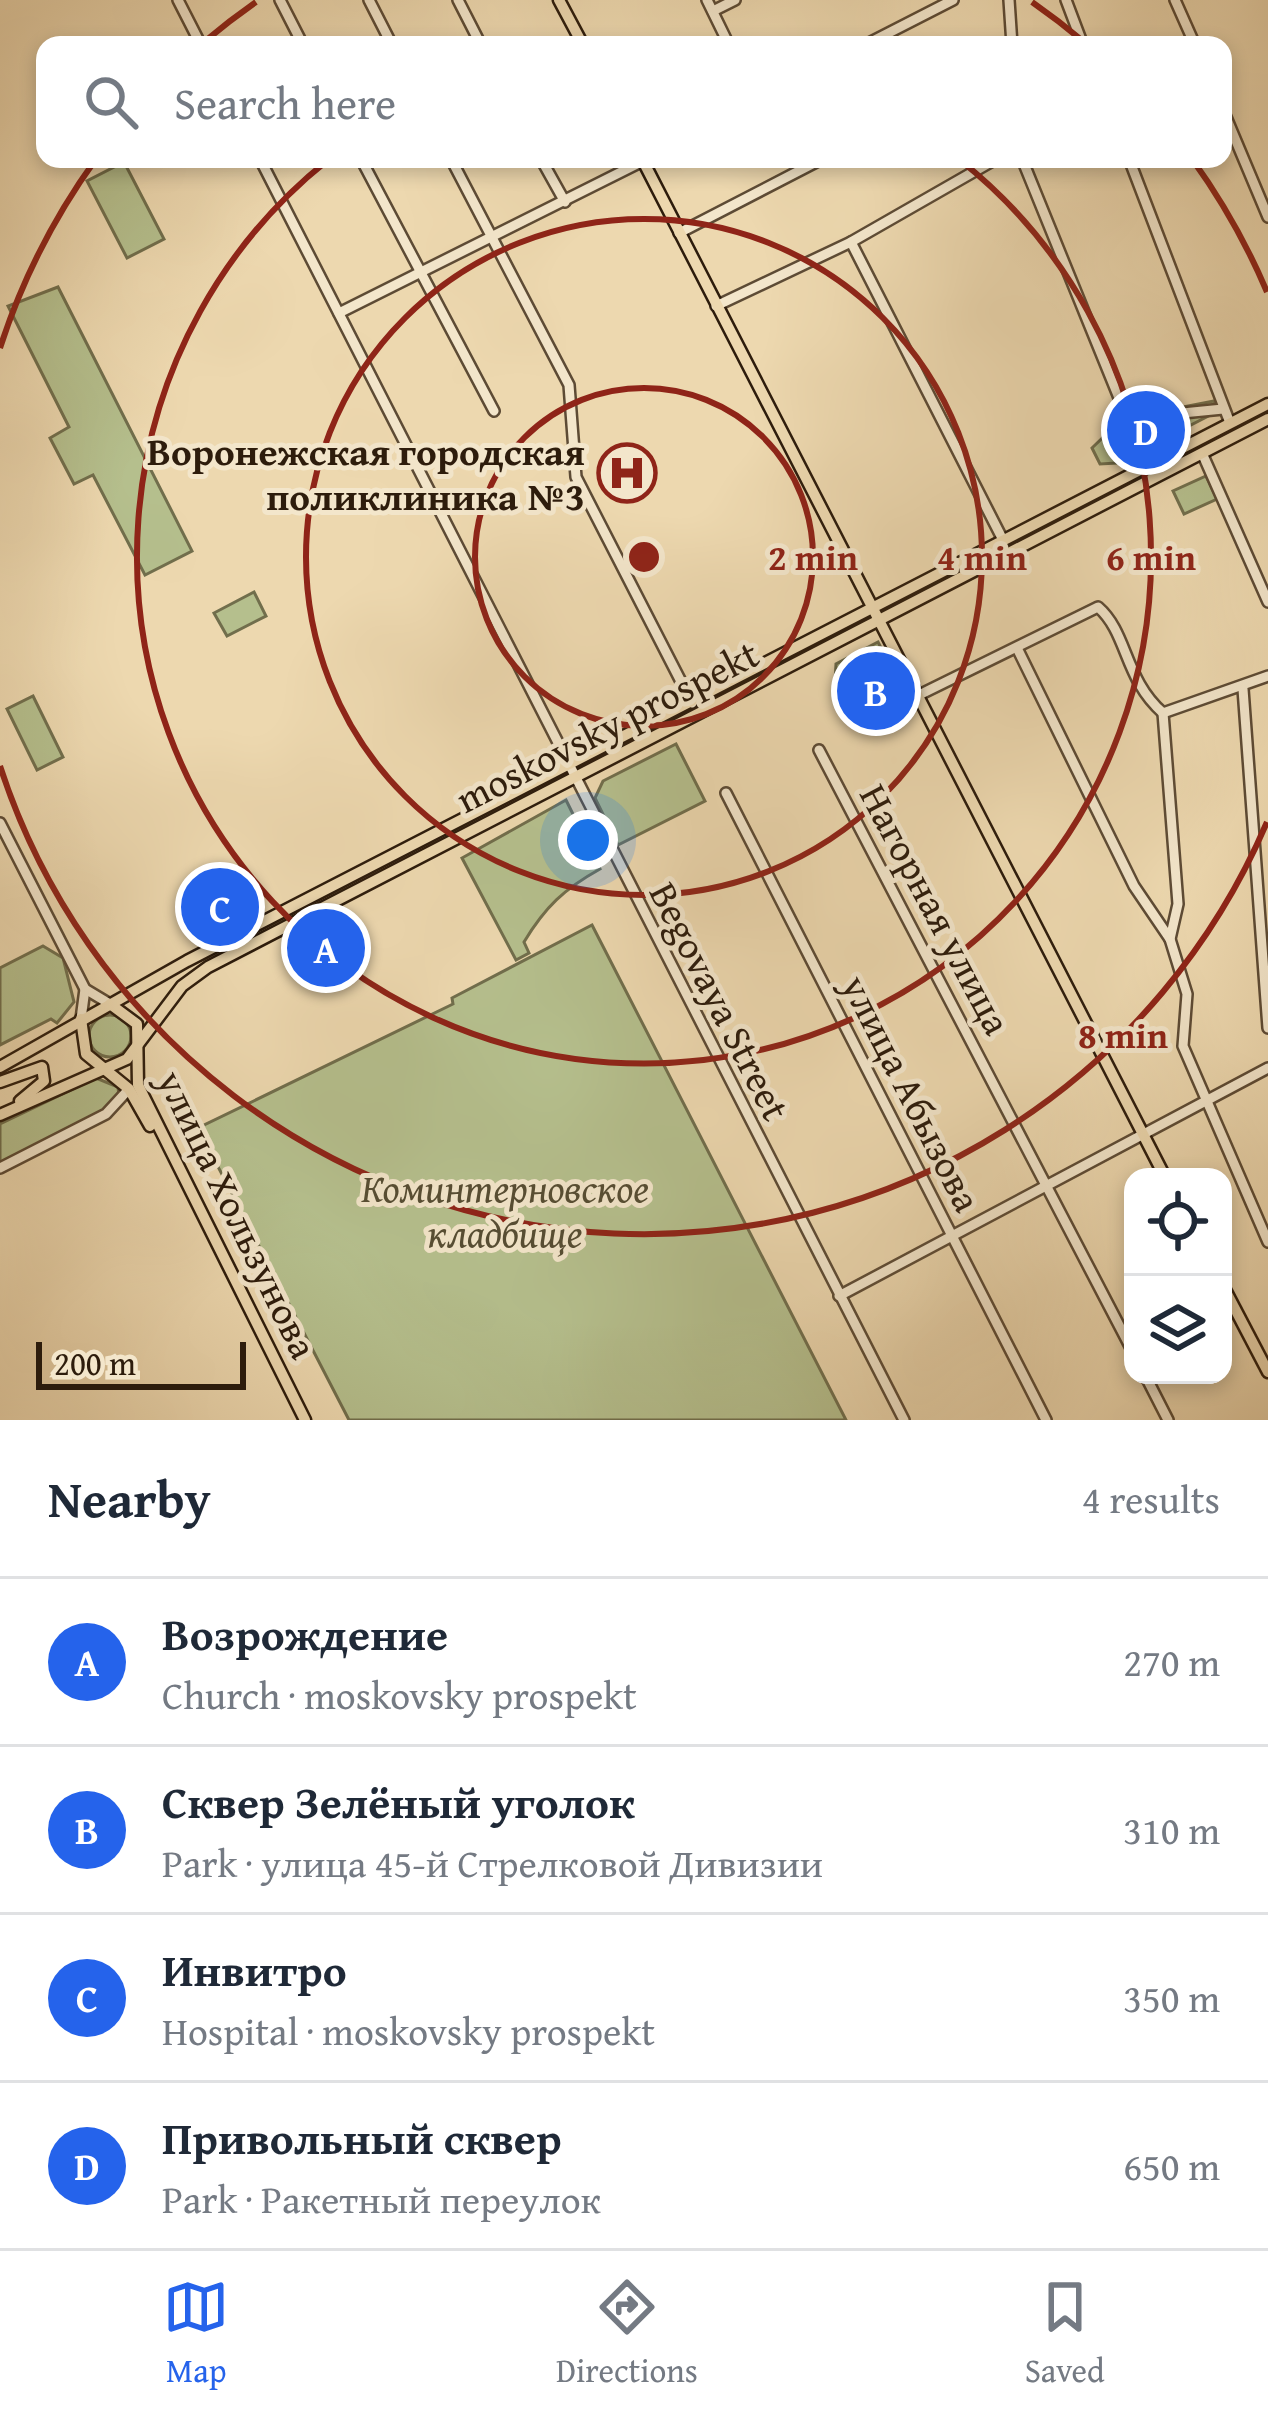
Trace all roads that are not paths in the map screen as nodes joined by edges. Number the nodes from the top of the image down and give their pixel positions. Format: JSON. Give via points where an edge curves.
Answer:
{"nodes":[{"id":1,"x":178,"y":0,"type":"edge"},
{"id":2,"x":280,"y":0,"type":"edge"},
{"id":3,"x":369,"y":0,"type":"edge"},
{"id":4,"x":458,"y":0,"type":"edge"},
{"id":5,"x":559,"y":0,"type":"edge"},
{"id":6,"x":707,"y":0,"type":"edge"},
{"id":7,"x":735,"y":0,"type":"edge"},
{"id":8,"x":953,"y":0,"type":"edge"},
{"id":9,"x":1009,"y":0,"type":"edge"},
{"id":10,"x":1066,"y":0,"type":"edge"},
{"id":11,"x":1175,"y":0,"type":"edge"},
{"id":12,"x":713,"y":11,"type":"junction"},
{"id":13,"x":196,"y":36,"type":"edge"},
{"id":14,"x":298,"y":36,"type":"edge"},
{"id":15,"x":387,"y":36,"type":"edge"},
{"id":16,"x":477,"y":36,"type":"edge"},
{"id":17,"x":578,"y":36,"type":"edge"},
{"id":18,"x":725,"y":36,"type":"edge"},
{"id":19,"x":883,"y":36,"type":"edge"},
{"id":20,"x":1011,"y":36,"type":"edge"},
{"id":21,"x":1080,"y":36,"type":"edge"},
{"id":22,"x":1191,"y":36,"type":"edge"},
{"id":23,"x":1232,"y":132,"type":"edge"},
{"id":24,"x":265,"y":168,"type":"edge"},
{"id":25,"x":367,"y":168,"type":"edge"},
{"id":26,"x":456,"y":168,"type":"edge"},
{"id":27,"x":547,"y":168,"type":"edge"},
{"id":28,"x":629,"y":168,"type":"edge"},
{"id":29,"x":648,"y":168,"type":"edge"},
{"id":30,"x":805,"y":168,"type":"edge"},
{"id":31,"x":980,"y":168,"type":"edge"},
{"id":32,"x":1026,"y":168,"type":"edge"},
{"id":33,"x":1132,"y":168,"type":"edge"},
{"id":34,"x":565,"y":202,"type":"junction"},
{"id":35,"x":1268,"y":218,"type":"edge"},
{"id":36,"x":679,"y":233,"type":"junction"},
{"id":37,"x":491,"y":238,"type":"junction"},
{"id":38,"x":851,"y":242,"type":"junction"},
{"id":39,"x":422,"y":273,"type":"junction"},
{"id":40,"x":716,"y":306,"type":"junction"},
{"id":41,"x":339,"y":313,"type":"junction"},
{"id":42,"x":1268,"y":404,"type":"edge"},
{"id":43,"x":1223,"y":409,"type":"junction"},
{"id":44,"x":494,"y":411,"type":"dead end"},
{"id":45,"x":1268,"y":419,"type":"edge"},
{"id":46,"x":1230,"y":423,"type":"junction"},
{"id":47,"x":1196,"y":440,"type":"junction"},
{"id":48,"x":1202,"y":453,"type":"junction"},
{"id":49,"x":1003,"y":540,"type":"junction"},
{"id":50,"x":1268,"y":602,"type":"edge"},
{"id":51,"x":874,"y":614,"type":"junction"},
{"id":52,"x":1018,"y":650,"type":"junction"},
{"id":53,"x":1268,"y":676,"type":"edge"},
{"id":54,"x":1243,"y":689,"type":"junction"},
{"id":55,"x":917,"y":696,"type":"junction"},
{"id":56,"x":692,"y":703,"type":"junction"},
{"id":57,"x":1163,"y":713,"type":"junction"},
{"id":58,"x":819,"y":750,"type":"dead end"},
{"id":59,"x":572,"y":764,"type":"junction"},
{"id":60,"x":572,"y":778,"type":"junction"},
{"id":61,"x":726,"y":793,"type":"dead end"},
{"id":62,"x":0,"y":823,"type":"edge"},
{"id":63,"x":1170,"y":939,"type":"junction"},
{"id":64,"x":85,"y":989,"type":"junction"},
{"id":65,"x":110,"y":1004,"type":"junction"},
{"id":66,"x":81,"y":1019,"type":"junction"},
{"id":67,"x":1268,"y":1028,"type":"edge"},
{"id":68,"x":137,"y":1051,"type":"junction"},
{"id":69,"x":0,"y":1067,"type":"edge"},
{"id":70,"x":1268,"y":1068,"type":"edge"},
{"id":71,"x":104,"y":1069,"type":"junction"},
{"id":72,"x":0,"y":1082,"type":"edge"},
{"id":73,"x":129,"y":1089,"type":"junction"},
{"id":74,"x":1207,"y":1099,"type":"junction"},
{"id":75,"x":2,"y":1114,"type":"edge"},
{"id":76,"x":1142,"y":1135,"type":"junction"},
{"id":77,"x":0,"y":1168,"type":"edge"},
{"id":78,"x":1160,"y":1168,"type":"edge"},
{"id":79,"x":1048,"y":1187,"type":"junction"},
{"id":80,"x":952,"y":1237,"type":"junction"},
{"id":81,"x":1268,"y":1242,"type":"edge"},
{"id":82,"x":839,"y":1296,"type":"junction"},
{"id":83,"x":1232,"y":1303,"type":"edge"},
{"id":84,"x":1124,"y":1335,"type":"edge"},
{"id":85,"x":1268,"y":1372,"type":"edge"},
{"id":86,"x":1150,"y":1384,"type":"edge"},
{"id":87,"x":302,"y":1420,"type":"edge"},
{"id":88,"x":904,"y":1420,"type":"edge"},
{"id":89,"x":1046,"y":1420,"type":"edge"},
{"id":90,"x":1168,"y":1420,"type":"edge"}],
"edges":[{"from":1,"to":13,"type":"street"},
{"from":2,"to":14,"type":"street"},
{"from":3,"to":15,"type":"street"},
{"from":4,"to":16,"type":"street"},
{"from":5,"to":17,"type":"main road"},
{"from":6,"to":12,"type":"street"},
{"from":7,"to":12,"type":"street"},
{"from":8,"to":19,"type":"street"},
{"from":9,"to":20,"type":"street"},
{"from":10,"to":21,"type":"street"},
{"from":11,"to":22,"type":"street"},
{"from":12,"to":18,"type":"street"},
{"from":23,"to":35,"type":"street"},
{"from":24,"to":41,"type":"street","name":"Begovaya Street"},
{"from":25,"to":39,"type":"street"},
{"from":26,"to":37,"type":"street"},
{"from":27,"to":34,"type":"street"},
{"from":28,"to":34,"type":"street"},
{"from":29,"to":36,"type":"main road"},
{"from":30,"to":36,"type":"street"},
{"from":31,"to":38,"type":"street"},
{"from":32,"to":43,"type":"street","via":[[1124,410],[1132,418]]},
{"from":33,"to":43,"type":"street"},
{"from":34,"to":37,"type":"street"},
{"from":36,"to":40,"type":"main road"},
{"from":37,"to":39,"type":"street"},
{"from":37,"to":56,"type":"street","via":[[569,385],[576,477]]},
{"from":38,"to":40,"type":"street"},
{"from":38,"to":49,"type":"street"},
{"from":39,"to":41,"type":"street"},
{"from":39,"to":44,"type":"street"},
{"from":40,"to":51,"type":"main road"},
{"from":41,"to":59,"type":"street","name":"Begovaya Street"},
{"from":42,"to":46,"type":"main road","name":"moskovsky prospekt"},
{"from":43,"to":46,"type":"street"},
{"from":45,"to":48,"type":"main road","name":"moskovsky prospekt"},
{"from":46,"to":47,"type":"main road","name":"moskovsky prospekt"},
{"from":47,"to":48,"type":"main road"},
{"from":47,"to":49,"type":"main road","name":"moskovsky prospekt"},
{"from":48,"to":50,"type":"street"},
{"from":48,"to":51,"type":"main road","name":"moskovsky prospekt"},
{"from":49,"to":51,"type":"main road","name":"moskovsky prospekt"},
{"from":51,"to":55,"type":"main road"},
{"from":51,"to":56,"type":"main road","name":"moskovsky prospekt"},
{"from":51,"to":60,"type":"main road","name":"moskovsky prospekt"},
{"from":52,"to":55,"type":"street"},
{"from":52,"to":57,"type":"street","via":[[1098,607],[1141,694]]},
{"from":52,"to":63,"type":"street","via":[[1134,886]]},
{"from":53,"to":54,"type":"street"},
{"from":54,"to":57,"type":"street"},
{"from":54,"to":67,"type":"street"},
{"from":55,"to":76,"type":"main road"},
{"from":56,"to":59,"type":"main road","name":"moskovsky prospekt"},
{"from":57,"to":63,"type":"street","via":[[1178,904]]},
{"from":58,"to":79,"type":"street","name":"Нагорная улица"},
{"from":59,"to":60,"type":"street","name":"Begovaya Street"},
{"from":59,"to":65,"type":"main road","name":"moskovsky prospekt"},
{"from":60,"to":68,"type":"main road","name":"moskovsky prospekt","via":[[208,967],[182,986]]},
{"from":60,"to":82,"type":"street","name":"Begovaya Street"},
{"from":61,"to":80,"type":"street","name":"улица Абызова"},
{"from":62,"to":64,"type":"street"},
{"from":63,"to":74,"type":"street","via":[[1187,994],[1183,1046]]},
{"from":64,"to":65,"type":"street","name":"улица Хользунова"},
{"from":64,"to":66,"type":"street"},
{"from":65,"to":66,"type":"main road","name":"moskovsky prospekt"},
{"from":65,"to":68,"type":"main road","name":"улица Хользунова","via":[[137,1024]]},
{"from":66,"to":69,"type":"main road","name":"moskovsky prospekt"},
{"from":66,"to":71,"type":"main road","name":"улица Хользунова","via":[[80,1043]]},
{"from":68,"to":71,"type":"main road","name":"moskovsky prospekt"},
{"from":68,"to":87,"type":"main road","name":"улица Хользунова","via":[[138,1085]]},
{"from":70,"to":74,"type":"street"},
{"from":71,"to":73,"type":"main road","name":"улица Хользунова"},
{"from":71,"to":75,"type":"main road","name":"moskovsky prospekt"},
{"from":72,"to":75,"type":"main road","via":[[34,1065],[45,1073]]},
{"from":73,"to":77,"type":"street","via":[[111,1110]]},
{"from":73,"to":87,"type":"main road","name":"улица Хользунова"},
{"from":74,"to":76,"type":"street"},
{"from":74,"to":81,"type":"street"},
{"from":76,"to":78,"type":"main road"},
{"from":76,"to":79,"type":"street"},
{"from":79,"to":80,"type":"street"},
{"from":79,"to":84,"type":"street","name":"Нагорная улица"},
{"from":80,"to":82,"type":"street"},
{"from":80,"to":89,"type":"street","name":"улица Абызова"},
{"from":82,"to":88,"type":"street","name":"Begovaya Street"},
{"from":83,"to":85,"type":"main road"},
{"from":86,"to":90,"type":"street"}]}
